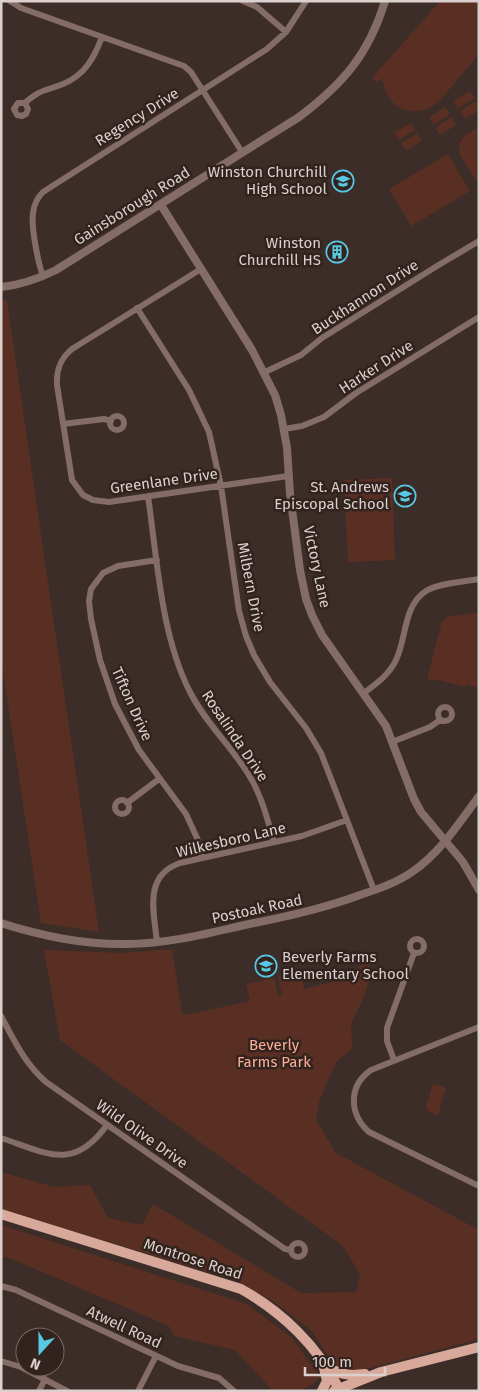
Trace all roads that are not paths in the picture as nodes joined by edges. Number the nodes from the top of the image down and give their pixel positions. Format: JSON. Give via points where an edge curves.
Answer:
{"nodes":[{"id":1,"x":10,"y":1,"type":"edge"},
{"id":2,"x":243,"y":1,"type":"edge"},
{"id":3,"x":306,"y":1,"type":"edge"},
{"id":4,"x":385,"y":1,"type":"edge"},
{"id":5,"x":286,"y":32,"type":"junction"},
{"id":6,"x":102,"y":37,"type":"junction"},
{"id":7,"x":203,"y":90,"type":"junction"},
{"id":8,"x":25,"y":103,"type":"dead end"},
{"id":9,"x":242,"y":152,"type":"junction"},
{"id":10,"x":161,"y":205,"type":"junction"},
{"id":11,"x":479,"y":241,"type":"edge"},
{"id":12,"x":201,"y":269,"type":"junction"},
{"id":13,"x":43,"y":276,"type":"junction"},
{"id":14,"x":1,"y":286,"type":"edge"},
{"id":15,"x":137,"y":308,"type":"junction"},
{"id":16,"x":479,"y":317,"type":"edge"},
{"id":17,"x":264,"y":372,"type":"junction"},
{"id":18,"x":111,"y":421,"type":"dead end"},
{"id":19,"x":63,"y":424,"type":"junction"},
{"id":20,"x":284,"y":429,"type":"junction"},
{"id":21,"x":288,"y":476,"type":"junction"},
{"id":22,"x":221,"y":486,"type":"junction"},
{"id":23,"x":148,"y":496,"type":"junction"},
{"id":24,"x":157,"y":560,"type":"junction"},
{"id":25,"x":479,"y":579,"type":"edge"},
{"id":26,"x":364,"y":693,"type":"junction"},
{"id":27,"x":440,"y":720,"type":"dead end"},
{"id":28,"x":392,"y":742,"type":"junction"},
{"id":29,"x":159,"y":779,"type":"junction"},
{"id":30,"x":479,"y":796,"type":"edge"},
{"id":31,"x":127,"y":803,"type":"dead end"},
{"id":32,"x":347,"y":820,"type":"junction"},
{"id":33,"x":444,"y":840,"type":"junction"},
{"id":34,"x":274,"y":842,"type":"junction"},
{"id":35,"x":202,"y":858,"type":"junction"},
{"id":36,"x":374,"y":890,"type":"junction"},
{"id":37,"x":479,"y":890,"type":"edge"},
{"id":38,"x":1,"y":923,"type":"edge"},
{"id":39,"x":157,"y":942,"type":"junction"},
{"id":40,"x":414,"y":953,"type":"dead end"},
{"id":41,"x":1,"y":1016,"type":"edge"},
{"id":42,"x":4,"y":1026,"type":"edge"},
{"id":43,"x":479,"y":1027,"type":"edge"},
{"id":44,"x":394,"y":1060,"type":"junction"},
{"id":45,"x":106,"y":1125,"type":"junction"},
{"id":46,"x":1,"y":1138,"type":"edge"},
{"id":47,"x":479,"y":1186,"type":"edge"},
{"id":48,"x":1,"y":1214,"type":"edge"},
{"id":49,"x":291,"y":1250,"type":"dead end"},
{"id":50,"x":1,"y":1286,"type":"edge"},
{"id":51,"x":479,"y":1347,"type":"edge"},
{"id":52,"x":156,"y":1356,"type":"junction"},
{"id":53,"x":1,"y":1361,"type":"edge"},
{"id":54,"x":325,"y":1364,"type":"junction"},
{"id":55,"x":381,"y":1372,"type":"junction"},
{"id":56,"x":45,"y":1379,"type":"junction"},
{"id":57,"x":336,"y":1390,"type":"edge"},
{"id":58,"x":39,"y":1391,"type":"edge"},
{"id":59,"x":67,"y":1391,"type":"edge"},
{"id":60,"x":138,"y":1391,"type":"edge"},
{"id":61,"x":234,"y":1391,"type":"edge"},
{"id":62,"x":322,"y":1391,"type":"edge"}],
"edges":[{"from":1,"to":6,"type":"street","via":[[21,8]]},
{"from":2,"to":5,"type":"street","via":[[257,7]]},
{"from":3,"to":5,"type":"street","name":"Regency Drive"},
{"from":4,"to":9,"type":"street","name":"Gainsborough Road","via":[[380,19],[361,56],[339,84],[300,116]]},
{"from":5,"to":7,"type":"street","name":"Regency Drive","via":[[267,49]]},
{"from":6,"to":7,"type":"street","via":[[184,66]]},
{"from":6,"to":8,"type":"street","via":[[84,71],[63,84],[36,93]]},
{"from":7,"to":9,"type":"street"},
{"from":7,"to":13,"type":"street","name":"Regency Drive","via":[[40,195],[32,221]]},
{"from":9,"to":10,"type":"street","name":"Gainsborough Road"},
{"from":10,"to":12,"type":"street","name":"Victory Lane"},
{"from":10,"to":13,"type":"street","name":"Gainsborough Road"},
{"from":11,"to":17,"type":"street","name":"Buckhannon Drive","via":[[300,354]]},
{"from":12,"to":15,"type":"street","name":"Greenlane Drive"},
{"from":12,"to":17,"type":"street","name":"Victory Lane"},
{"from":13,"to":14,"type":"street","name":"Gainsborough Road"},
{"from":15,"to":19,"type":"street","name":"Greenlane Drive","via":[[63,358],[56,377]]},
{"from":15,"to":22,"type":"street","name":"Milbern Drive","via":[[200,412],[214,448]]},
{"from":16,"to":20,"type":"street","name":"Harker Drive","via":[[356,393],[324,417]]},
{"from":17,"to":20,"type":"street","name":"Victory Lane","via":[[277,400]]},
{"from":18,"to":19,"type":"street","via":[[104,418]]},
{"from":19,"to":23,"type":"street","name":"Greenlane Drive","via":[[71,476],[83,495],[102,502]]},
{"from":20,"to":21,"type":"street","name":"Victory Lane"},
{"from":21,"to":22,"type":"street","name":"Greenlane Drive"},
{"from":21,"to":26,"type":"street","name":"Victory Lane","via":[[300,570],[309,607],[322,635]]},
{"from":22,"to":23,"type":"street","name":"Greenlane Drive"},
{"from":22,"to":32,"type":"street","name":"Milbern Drive","via":[[246,636],[264,674],[316,745]]},
{"from":23,"to":24,"type":"street","name":"Rosalinda Drive"},
{"from":24,"to":29,"type":"street","name":"Tifton Drive","via":[[109,569],[94,583],[90,602],[98,654],[114,704]]},
{"from":24,"to":34,"type":"street","name":"Rosalinda Drive","via":[[170,638],[181,672],[205,717],[256,787]]},
{"from":25,"to":26,"type":"street","via":[[436,586],[419,596],[410,610],[394,664]]},
{"from":26,"to":28,"type":"street","name":"Victory Lane"},
{"from":27,"to":28,"type":"street"},
{"from":28,"to":33,"type":"street","name":"Victory Lane","via":[[418,807]]},
{"from":29,"to":31,"type":"street"},
{"from":29,"to":35,"type":"street","name":"Tifton Drive","via":[[186,814]]},
{"from":30,"to":33,"type":"street","name":"Postoak Road"},
{"from":32,"to":34,"type":"street","name":"Wilkesboro Lane"},
{"from":32,"to":36,"type":"street","name":"Milbern Drive"},
{"from":33,"to":36,"type":"street","name":"Postoak Road","via":[[413,871]]},
{"from":33,"to":37,"type":"street","name":"Victory Lane","via":[[468,868]]},
{"from":34,"to":35,"type":"street","name":"Wilkesboro Lane"},
{"from":35,"to":39,"type":"street","name":"Wilkesboro Lane","via":[[176,864],[156,882],[153,900]]},
{"from":36,"to":39,"type":"street","name":"Postoak Road","via":[[305,912]]},
{"from":38,"to":39,"type":"street","name":"Postoak Road","via":[[76,941]]},
{"from":40,"to":44,"type":"street","via":[[387,1028],[387,1041]]},
{"from":41,"to":42,"type":"street","name":"Wild Olive Drive"},
{"from":42,"to":45,"type":"street","name":"Wild Olive Drive","via":[[35,1072]]},
{"from":43,"to":44,"type":"street"},
{"from":44,"to":47,"type":"street","via":[[371,1070],[358,1083],[353,1102],[359,1122],[369,1132]]},
{"from":45,"to":46,"type":"street","via":[[84,1149],[63,1156]]},
{"from":45,"to":49,"type":"street","name":"Wild Olive Drive","via":[[285,1249]]},
{"from":48,"to":54,"type":"main road","name":"Montrose Road","via":[[242,1289],[293,1326]]},
{"from":50,"to":52,"type":"street","name":"Atwell Road","via":[[16,1290]]},
{"from":51,"to":55,"type":"main road"},
{"from":52,"to":60,"type":"street"},
{"from":52,"to":61,"type":"street","name":"Atwell Road","via":[[219,1378]]},
{"from":53,"to":56,"type":"street"},
{"from":54,"to":55,"type":"main road","via":[[340,1374],[352,1376]]},
{"from":54,"to":57,"type":"main road","name":"Montrose Road"},
{"from":54,"to":62,"type":"main road","via":[[327,1381]]},
{"from":55,"to":57,"type":"main road"},
{"from":56,"to":58,"type":"street"},
{"from":56,"to":59,"type":"street"}]}
